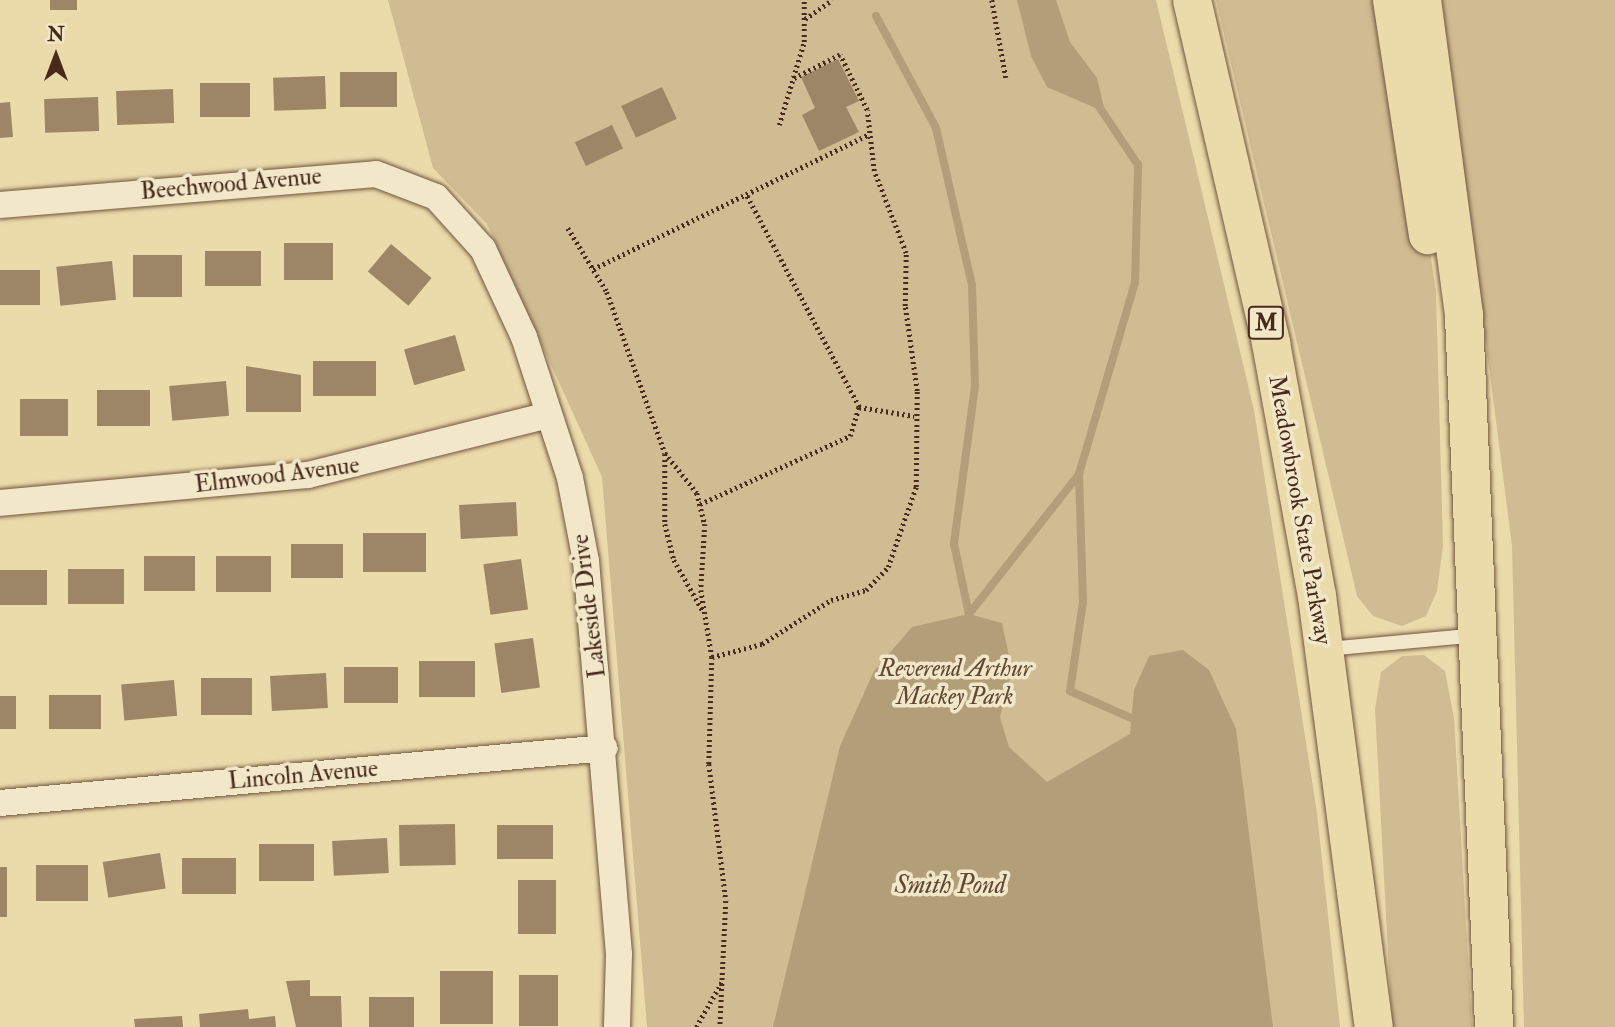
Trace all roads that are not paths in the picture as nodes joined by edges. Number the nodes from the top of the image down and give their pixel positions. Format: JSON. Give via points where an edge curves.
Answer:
{"nodes":[{"id":1,"x":1192,"y":0,"type":"edge"},
{"id":2,"x":1392,"y":0,"type":"edge"},
{"id":3,"x":1422,"y":0,"type":"edge"},
{"id":4,"x":0,"y":205,"type":"edge"},
{"id":5,"x":453,"y":212,"type":"joint"},
{"id":6,"x":548,"y":415,"type":"junction"},
{"id":7,"x":1473,"y":495,"type":"junction"},
{"id":8,"x":0,"y":503,"type":"edge"},
{"id":9,"x":1482,"y":634,"type":"junction"},
{"id":10,"x":1325,"y":649,"type":"junction"},
{"id":11,"x":605,"y":748,"type":"junction"},
{"id":12,"x":0,"y":803,"type":"edge"},
{"id":13,"x":617,"y":1027,"type":"edge"},
{"id":14,"x":1374,"y":1027,"type":"edge"},
{"id":15,"x":1494,"y":1027,"type":"edge"}],
"edges":[{"from":1,"to":10,"type":"highway","name":"Meadowbrook State Parkway","number":"M","via":[[1271,343]]},
{"from":2,"to":7,"type":"highway"},
{"from":3,"to":7,"type":"highway","via":[[1464,316]]},
{"from":4,"to":5,"type":"street","name":"Beechwood Avenue","via":[[376,174],[401,181]]},
{"from":5,"to":6,"type":"street","name":"Lakeside Drive","via":[[483,249],[519,325]]},
{"from":6,"to":8,"type":"street","name":"Elmwood Avenue","via":[[308,475]]},
{"from":6,"to":11,"type":"street","name":"Lakeside Drive","via":[[570,478],[586,561]]},
{"from":7,"to":9,"type":"highway"},
{"from":9,"to":10,"type":"lane"},
{"from":9,"to":15,"type":"highway"},
{"from":10,"to":14,"type":"highway","name":"Meadowbrook State Parkway","number":"M"},
{"from":11,"to":12,"type":"street","name":"Lincoln Avenue"},
{"from":11,"to":13,"type":"street","name":"Lakeside Drive"}]}
